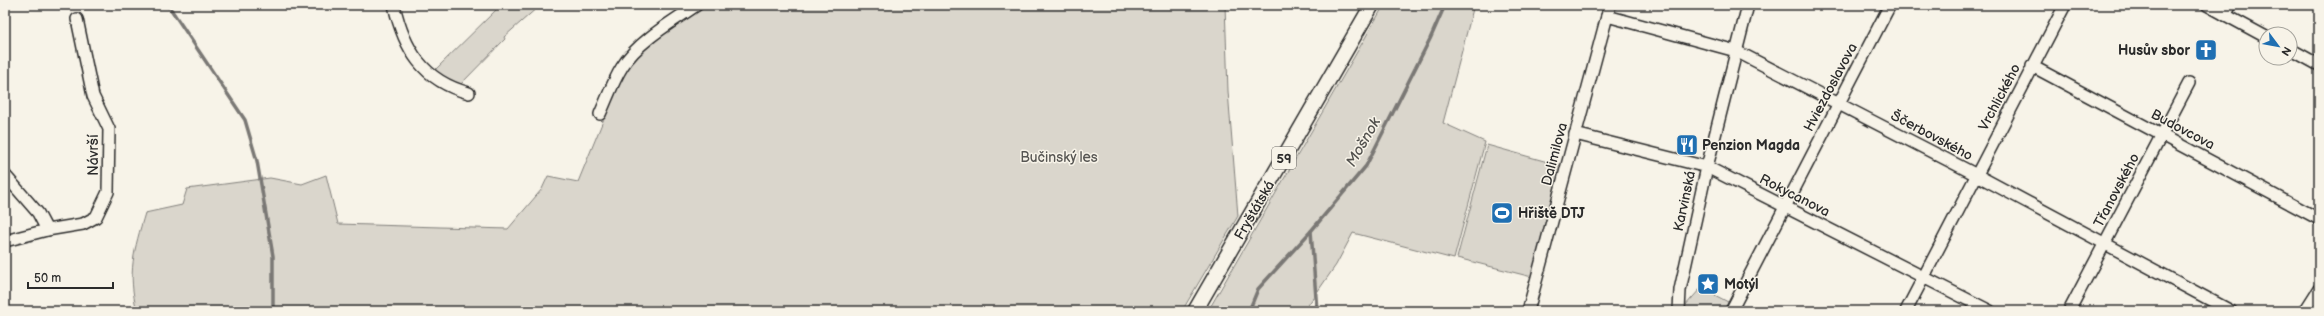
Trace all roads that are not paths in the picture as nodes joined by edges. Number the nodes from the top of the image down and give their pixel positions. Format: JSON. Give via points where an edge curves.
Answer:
{"nodes":[{"id":1,"x":394,"y":5,"type":"edge"},
{"id":2,"x":697,"y":5,"type":"edge"},
{"id":3,"x":1372,"y":5,"type":"edge"},
{"id":4,"x":1748,"y":5,"type":"edge"},
{"id":5,"x":1890,"y":5,"type":"edge"},
{"id":6,"x":2065,"y":5,"type":"edge"},
{"id":7,"x":2207,"y":5,"type":"edge"},
{"id":8,"x":1608,"y":10,"type":"edge"},
{"id":9,"x":2228,"y":10,"type":"edge"},
{"id":10,"x":77,"y":19,"type":"dead end"},
{"id":11,"x":2258,"y":31,"type":"edge"},
{"id":12,"x":1736,"y":51,"type":"junction"},
{"id":13,"x":2298,"y":53,"type":"edge"},
{"id":14,"x":2319,"y":65,"type":"edge"},
{"id":15,"x":2032,"y":66,"type":"junction"},
{"id":16,"x":2189,"y":83,"type":"dead end"},
{"id":17,"x":469,"y":93,"type":"dead end"},
{"id":18,"x":1838,"y":102,"type":"junction"},
{"id":19,"x":600,"y":114,"type":"dead end"},
{"id":20,"x":1575,"y":134,"type":"junction"},
{"id":21,"x":2162,"y":134,"type":"junction"},
{"id":22,"x":1707,"y":167,"type":"junction"},
{"id":23,"x":1976,"y":174,"type":"junction"},
{"id":24,"x":5,"y":175,"type":"edge"},
{"id":25,"x":1785,"y":206,"type":"junction"},
{"id":26,"x":2319,"y":219,"type":"edge"},
{"id":27,"x":47,"y":230,"type":"junction"},
{"id":28,"x":5,"y":241,"type":"edge"},
{"id":29,"x":2104,"y":243,"type":"junction"},
{"id":30,"x":1924,"y":277,"type":"junction"},
{"id":31,"x":2319,"y":289,"type":"edge"},
{"id":32,"x":1195,"y":311,"type":"edge"},
{"id":33,"x":1528,"y":311,"type":"edge"},
{"id":34,"x":1679,"y":311,"type":"edge"},
{"id":35,"x":1731,"y":311,"type":"edge"},
{"id":36,"x":1906,"y":311,"type":"edge"},
{"id":37,"x":1990,"y":311,"type":"edge"},
{"id":38,"x":2069,"y":311,"type":"edge"},
{"id":39,"x":2231,"y":311,"type":"edge"},
{"id":40,"x":2305,"y":311,"type":"edge"}],
"edges":[{"from":1,"to":17,"type":"street","via":[[412,56],[430,75],[453,89]]},
{"from":2,"to":19,"type":"street","via":[[657,32],[629,57],[621,67]]},
{"from":3,"to":32,"type":"main road","name":"Fryštátská","number":"59"},
{"from":4,"to":12,"type":"street","name":"Karvinská"},
{"from":5,"to":18,"type":"street","name":"Hviezdoslavova"},
{"from":6,"to":15,"type":"street","name":"Vrchlického"},
{"from":7,"to":9,"type":"street"},
{"from":8,"to":12,"type":"street","name":"Ščerbovského"},
{"from":8,"to":20,"type":"street","name":"Dalimilova"},
{"from":9,"to":11,"type":"street"},
{"from":10,"to":27,"type":"street","name":"Návrší","via":[[93,96],[109,129],[108,192],[96,217],[83,224]]},
{"from":12,"to":18,"type":"street","name":"Ščerbovského"},
{"from":12,"to":22,"type":"street","name":"Karvinská"},
{"from":13,"to":14,"type":"street"},
{"from":15,"to":21,"type":"street","name":"Budovcova"},
{"from":15,"to":23,"type":"street","name":"Vrchlického"},
{"from":16,"to":21,"type":"street","name":"Třanovského"},
{"from":18,"to":23,"type":"street","name":"Ščerbovského"},
{"from":18,"to":25,"type":"street","name":"Hviezdoslavova"},
{"from":20,"to":22,"type":"street","name":"Rokycanova"},
{"from":20,"to":33,"type":"street","name":"Dalimilova"},
{"from":21,"to":26,"type":"street","name":"Budovcova"},
{"from":21,"to":29,"type":"street","name":"Třanovského"},
{"from":22,"to":25,"type":"street","name":"Rokycanova"},
{"from":22,"to":34,"type":"street","name":"Karvinská","via":[[1680,290]]},
{"from":23,"to":29,"type":"street","name":"Ščerbovského"},
{"from":23,"to":30,"type":"street","name":"Vrchlického"},
{"from":24,"to":27,"type":"street","via":[[38,213]]},
{"from":25,"to":30,"type":"street","name":"Rokycanova"},
{"from":25,"to":35,"type":"street","name":"Hviezdoslavova"},
{"from":27,"to":28,"type":"street","name":"Návrší"},
{"from":29,"to":38,"type":"street","name":"Třanovského"},
{"from":29,"to":39,"type":"street","name":"Ščerbovského"},
{"from":30,"to":36,"type":"street","name":"Vrchlického"},
{"from":30,"to":37,"type":"street","name":"Rokycanova"},
{"from":31,"to":40,"type":"street"}]}
